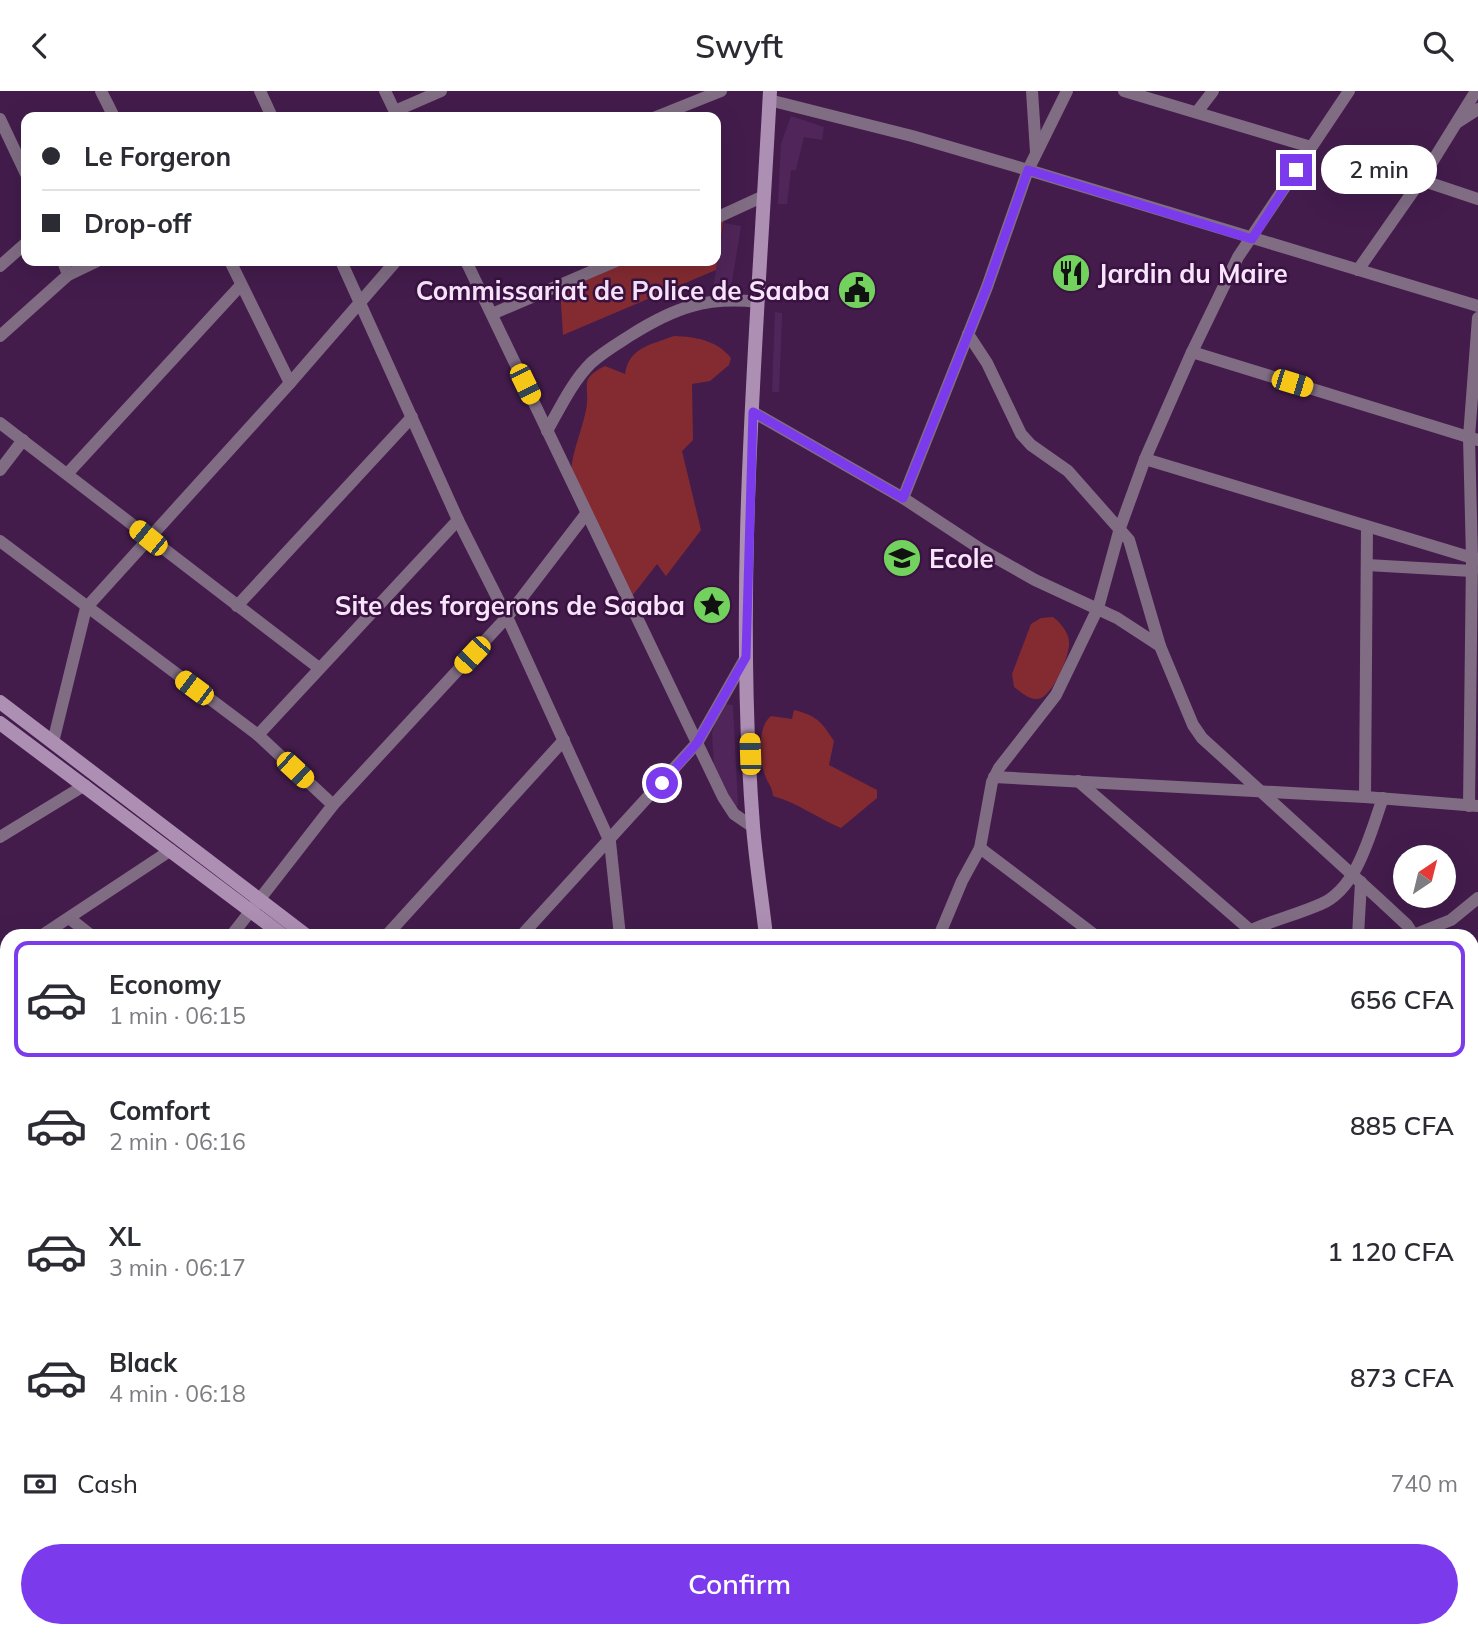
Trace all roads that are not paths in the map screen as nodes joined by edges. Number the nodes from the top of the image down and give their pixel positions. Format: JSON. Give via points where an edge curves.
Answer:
{"nodes":[{"id":1,"x":101,"y":91,"type":"edge"},
{"id":2,"x":260,"y":91,"type":"edge"},
{"id":3,"x":385,"y":91,"type":"edge"},
{"id":4,"x":441,"y":91,"type":"edge"},
{"id":5,"x":721,"y":91,"type":"edge"},
{"id":6,"x":1032,"y":91,"type":"edge"},
{"id":7,"x":1067,"y":91,"type":"edge"},
{"id":8,"x":1124,"y":91,"type":"edge"},
{"id":9,"x":1213,"y":91,"type":"edge"},
{"id":10,"x":1349,"y":91,"type":"edge"},
{"id":11,"x":1476,"y":91,"type":"edge"},
{"id":12,"x":769,"y":95,"type":"edge"},
{"id":13,"x":1478,"y":109,"type":"edge"},
{"id":14,"x":112,"y":112,"type":"edge"},
{"id":15,"x":269,"y":112,"type":"edge"},
{"id":16,"x":395,"y":112,"type":"edge"},
{"id":17,"x":400,"y":112,"type":"edge"},
{"id":18,"x":668,"y":112,"type":"edge"},
{"id":19,"x":1197,"y":112,"type":"junction"},
{"id":20,"x":0,"y":119,"type":"edge"},
{"id":21,"x":1455,"y":124,"type":"junction"},
{"id":22,"x":3,"y":135,"type":"edge"},
{"id":23,"x":1311,"y":147,"type":"junction"},
{"id":24,"x":1036,"y":152,"type":"junction"},
{"id":25,"x":21,"y":166,"type":"edge"},
{"id":26,"x":1028,"y":170,"type":"junction"},
{"id":27,"x":1421,"y":180,"type":"junction"},
{"id":28,"x":764,"y":196,"type":"junction"},
{"id":29,"x":1478,"y":199,"type":"edge"},
{"id":30,"x":721,"y":216,"type":"edge"},
{"id":31,"x":1252,"y":239,"type":"junction"},
{"id":32,"x":21,"y":247,"type":"edge"},
{"id":33,"x":0,"y":266,"type":"edge"},
{"id":34,"x":65,"y":266,"type":"edge"},
{"id":35,"x":87,"y":266,"type":"edge"},
{"id":36,"x":232,"y":266,"type":"edge"},
{"id":37,"x":344,"y":266,"type":"edge"},
{"id":38,"x":392,"y":266,"type":"edge"},
{"id":39,"x":468,"y":266,"type":"edge"},
{"id":40,"x":604,"y":266,"type":"edge"},
{"id":41,"x":1358,"y":269,"type":"junction"},
{"id":42,"x":68,"y":275,"type":"junction"},
{"id":43,"x":241,"y":285,"type":"junction"},
{"id":44,"x":361,"y":301,"type":"junction"},
{"id":45,"x":758,"y":302,"type":"junction"},
{"id":46,"x":1478,"y":306,"type":"edge"},
{"id":47,"x":492,"y":314,"type":"junction"},
{"id":48,"x":1478,"y":318,"type":"edge"},
{"id":49,"x":968,"y":334,"type":"junction"},
{"id":50,"x":0,"y":336,"type":"edge"},
{"id":51,"x":1192,"y":352,"type":"junction"},
{"id":52,"x":290,"y":383,"type":"junction"},
{"id":53,"x":753,"y":412,"type":"junction"},
{"id":54,"x":412,"y":417,"type":"junction"},
{"id":55,"x":0,"y":422,"type":"edge"},
{"id":56,"x":547,"y":431,"type":"junction"},
{"id":57,"x":1473,"y":438,"type":"edge"},
{"id":58,"x":23,"y":440,"type":"junction"},
{"id":59,"x":1145,"y":459,"type":"junction"},
{"id":60,"x":0,"y":470,"type":"edge"},
{"id":61,"x":68,"y":473,"type":"junction"},
{"id":62,"x":903,"y":498,"type":"junction"},
{"id":63,"x":586,"y":514,"type":"junction"},
{"id":64,"x":458,"y":520,"type":"junction"},
{"id":65,"x":1367,"y":527,"type":"junction"},
{"id":66,"x":1120,"y":528,"type":"junction"},
{"id":67,"x":148,"y":538,"type":"junction"},
{"id":68,"x":0,"y":541,"type":"edge"},
{"id":69,"x":1474,"y":563,"type":"edge"},
{"id":70,"x":1367,"y":565,"type":"junction"},
{"id":71,"x":237,"y":605,"type":"junction"},
{"id":72,"x":86,"y":608,"type":"junction"},
{"id":73,"x":1098,"y":608,"type":"junction"},
{"id":74,"x":507,"y":617,"type":"junction"},
{"id":75,"x":1160,"y":646,"type":"junction"},
{"id":76,"x":746,"y":657,"type":"junction"},
{"id":77,"x":319,"y":667,"type":"junction"},
{"id":78,"x":0,"y":702,"type":"edge"},
{"id":79,"x":0,"y":723,"type":"edge"},
{"id":80,"x":258,"y":735,"type":"junction"},
{"id":81,"x":564,"y":740,"type":"junction"},
{"id":82,"x":53,"y":742,"type":"junction"},
{"id":83,"x":697,"y":743,"type":"junction"},
{"id":84,"x":994,"y":777,"type":"junction"},
{"id":85,"x":1078,"y":781,"type":"junction"},
{"id":86,"x":85,"y":785,"type":"junction"},
{"id":87,"x":1262,"y":791,"type":"junction"},
{"id":88,"x":1365,"y":797,"type":"junction"},
{"id":89,"x":1383,"y":798,"type":"junction"},
{"id":90,"x":333,"y":805,"type":"junction"},
{"id":91,"x":1474,"y":806,"type":"edge"},
{"id":92,"x":753,"y":827,"type":"junction"},
{"id":93,"x":0,"y":838,"type":"edge"},
{"id":94,"x":610,"y":842,"type":"junction"},
{"id":95,"x":980,"y":848,"type":"junction"},
{"id":96,"x":171,"y":850,"type":"junction"},
{"id":97,"x":1357,"y":879,"type":"junction"},
{"id":98,"x":1478,"y":898,"type":"edge"},
{"id":99,"x":254,"y":904,"type":"junction"},
{"id":100,"x":69,"y":918,"type":"junction"},
{"id":101,"x":52,"y":929,"type":"edge"},
{"id":102,"x":83,"y":929,"type":"edge"},
{"id":103,"x":236,"y":929,"type":"edge"},
{"id":104,"x":277,"y":929,"type":"edge"},
{"id":105,"x":295,"y":929,"type":"edge"},
{"id":106,"x":392,"y":929,"type":"edge"},
{"id":107,"x":529,"y":929,"type":"edge"},
{"id":108,"x":619,"y":929,"type":"edge"},
{"id":109,"x":765,"y":929,"type":"edge"},
{"id":110,"x":942,"y":929,"type":"edge"},
{"id":111,"x":1087,"y":929,"type":"edge"},
{"id":112,"x":1243,"y":929,"type":"edge"},
{"id":113,"x":1261,"y":929,"type":"edge"},
{"id":114,"x":1359,"y":929,"type":"edge"},
{"id":115,"x":1409,"y":929,"type":"edge"},
{"id":116,"x":1430,"y":929,"type":"edge"}],
"edges":[{"from":1,"to":14,"type":"street"},
{"from":2,"to":15,"type":"street"},
{"from":3,"to":16,"type":"street"},
{"from":4,"to":17,"type":"street"},
{"from":5,"to":18,"type":"street"},
{"from":6,"to":24,"type":"street"},
{"from":7,"to":24,"type":"street"},
{"from":8,"to":19,"type":"street"},
{"from":9,"to":19,"type":"street"},
{"from":10,"to":23,"type":"street"},
{"from":11,"to":21,"type":"street"},
{"from":12,"to":26,"type":"street"},
{"from":12,"to":28,"type":"street"},
{"from":13,"to":21,"type":"street"},
{"from":19,"to":23,"type":"street"},
{"from":20,"to":22,"type":"street"},
{"from":21,"to":27,"type":"street"},
{"from":22,"to":25,"type":"street"},
{"from":23,"to":31,"type":"street"},
{"from":24,"to":26,"type":"street"},
{"from":26,"to":31,"type":"street"},
{"from":26,"to":49,"type":"street"},
{"from":27,"to":29,"type":"street"},
{"from":27,"to":41,"type":"street"},
{"from":28,"to":30,"type":"street"},
{"from":28,"to":45,"type":"street"},
{"from":31,"to":41,"type":"street"},
{"from":31,"to":51,"type":"street","via":[[1238,257]]},
{"from":32,"to":33,"type":"street"},
{"from":34,"to":42,"type":"street"},
{"from":35,"to":42,"type":"street"},
{"from":36,"to":43,"type":"street"},
{"from":37,"to":44,"type":"street"},
{"from":38,"to":44,"type":"street"},
{"from":39,"to":47,"type":"street"},
{"from":40,"to":47,"type":"street"},
{"from":41,"to":46,"type":"street"},
{"from":42,"to":50,"type":"street"},
{"from":43,"to":52,"type":"street"},
{"from":43,"to":61,"type":"street"},
{"from":44,"to":52,"type":"street"},
{"from":44,"to":54,"type":"street"},
{"from":45,"to":53,"type":"street"},
{"from":45,"to":56,"type":"street","via":[[717,300],[689,305],[604,352],[576,382]]},
{"from":47,"to":56,"type":"street"},
{"from":48,"to":57,"type":"street"},
{"from":49,"to":62,"type":"street"},
{"from":49,"to":66,"type":"street","via":[[1021,434],[1068,471]]},
{"from":51,"to":57,"type":"street"},
{"from":51,"to":59,"type":"street"},
{"from":52,"to":67,"type":"street"},
{"from":53,"to":62,"type":"street"},
{"from":53,"to":76,"type":"street"},
{"from":54,"to":64,"type":"street"},
{"from":54,"to":71,"type":"street"},
{"from":55,"to":58,"type":"street"},
{"from":56,"to":63,"type":"street"},
{"from":57,"to":69,"type":"street"},
{"from":58,"to":60,"type":"street"},
{"from":58,"to":61,"type":"street"},
{"from":59,"to":65,"type":"street"},
{"from":59,"to":66,"type":"street"},
{"from":61,"to":67,"type":"street"},
{"from":62,"to":73,"type":"street","via":[[1035,580]]},
{"from":63,"to":74,"type":"street"},
{"from":63,"to":83,"type":"street"},
{"from":64,"to":74,"type":"street"},
{"from":64,"to":77,"type":"street"},
{"from":65,"to":69,"type":"street"},
{"from":65,"to":70,"type":"street"},
{"from":66,"to":73,"type":"street"},
{"from":66,"to":75,"type":"street","via":[[1131,547]]},
{"from":67,"to":71,"type":"street"},
{"from":67,"to":72,"type":"street"},
{"from":68,"to":72,"type":"street"},
{"from":69,"to":70,"type":"street"},
{"from":69,"to":91,"type":"street"},
{"from":70,"to":88,"type":"street"},
{"from":71,"to":77,"type":"street"},
{"from":72,"to":80,"type":"street"},
{"from":72,"to":82,"type":"street"},
{"from":73,"to":75,"type":"street"},
{"from":73,"to":84,"type":"street","via":[[1056,695]]},
{"from":74,"to":81,"type":"street"},
{"from":74,"to":90,"type":"street"},
{"from":75,"to":87,"type":"street","via":[[1202,738]]},
{"from":76,"to":83,"type":"street"},
{"from":76,"to":92,"type":"street"},
{"from":77,"to":80,"type":"street"},
{"from":78,"to":82,"type":"street"},
{"from":79,"to":86,"type":"street"},
{"from":80,"to":90,"type":"street"},
{"from":81,"to":94,"type":"street"},
{"from":81,"to":106,"type":"street"},
{"from":82,"to":99,"type":"street"},
{"from":83,"to":92,"type":"street","via":[[734,814]]},
{"from":83,"to":94,"type":"street"},
{"from":84,"to":85,"type":"street"},
{"from":84,"to":95,"type":"street"},
{"from":85,"to":87,"type":"street"},
{"from":85,"to":112,"type":"street"},
{"from":86,"to":93,"type":"street"},
{"from":86,"to":96,"type":"street"},
{"from":87,"to":88,"type":"street"},
{"from":87,"to":97,"type":"street"},
{"from":88,"to":89,"type":"street"},
{"from":89,"to":91,"type":"street"},
{"from":89,"to":97,"type":"street"},
{"from":90,"to":99,"type":"street"},
{"from":92,"to":109,"type":"street"},
{"from":94,"to":107,"type":"street"},
{"from":94,"to":108,"type":"street"},
{"from":95,"to":110,"type":"street"},
{"from":95,"to":111,"type":"street"},
{"from":96,"to":99,"type":"street"},
{"from":96,"to":100,"type":"street"},
{"from":97,"to":113,"type":"street","via":[[1331,899]]},
{"from":97,"to":114,"type":"street"},
{"from":97,"to":115,"type":"street"},
{"from":98,"to":116,"type":"street","via":[[1451,920]]},
{"from":99,"to":103,"type":"street"},
{"from":99,"to":104,"type":"street"},
{"from":99,"to":105,"type":"street"},
{"from":100,"to":101,"type":"street"},
{"from":100,"to":102,"type":"street"}]}
